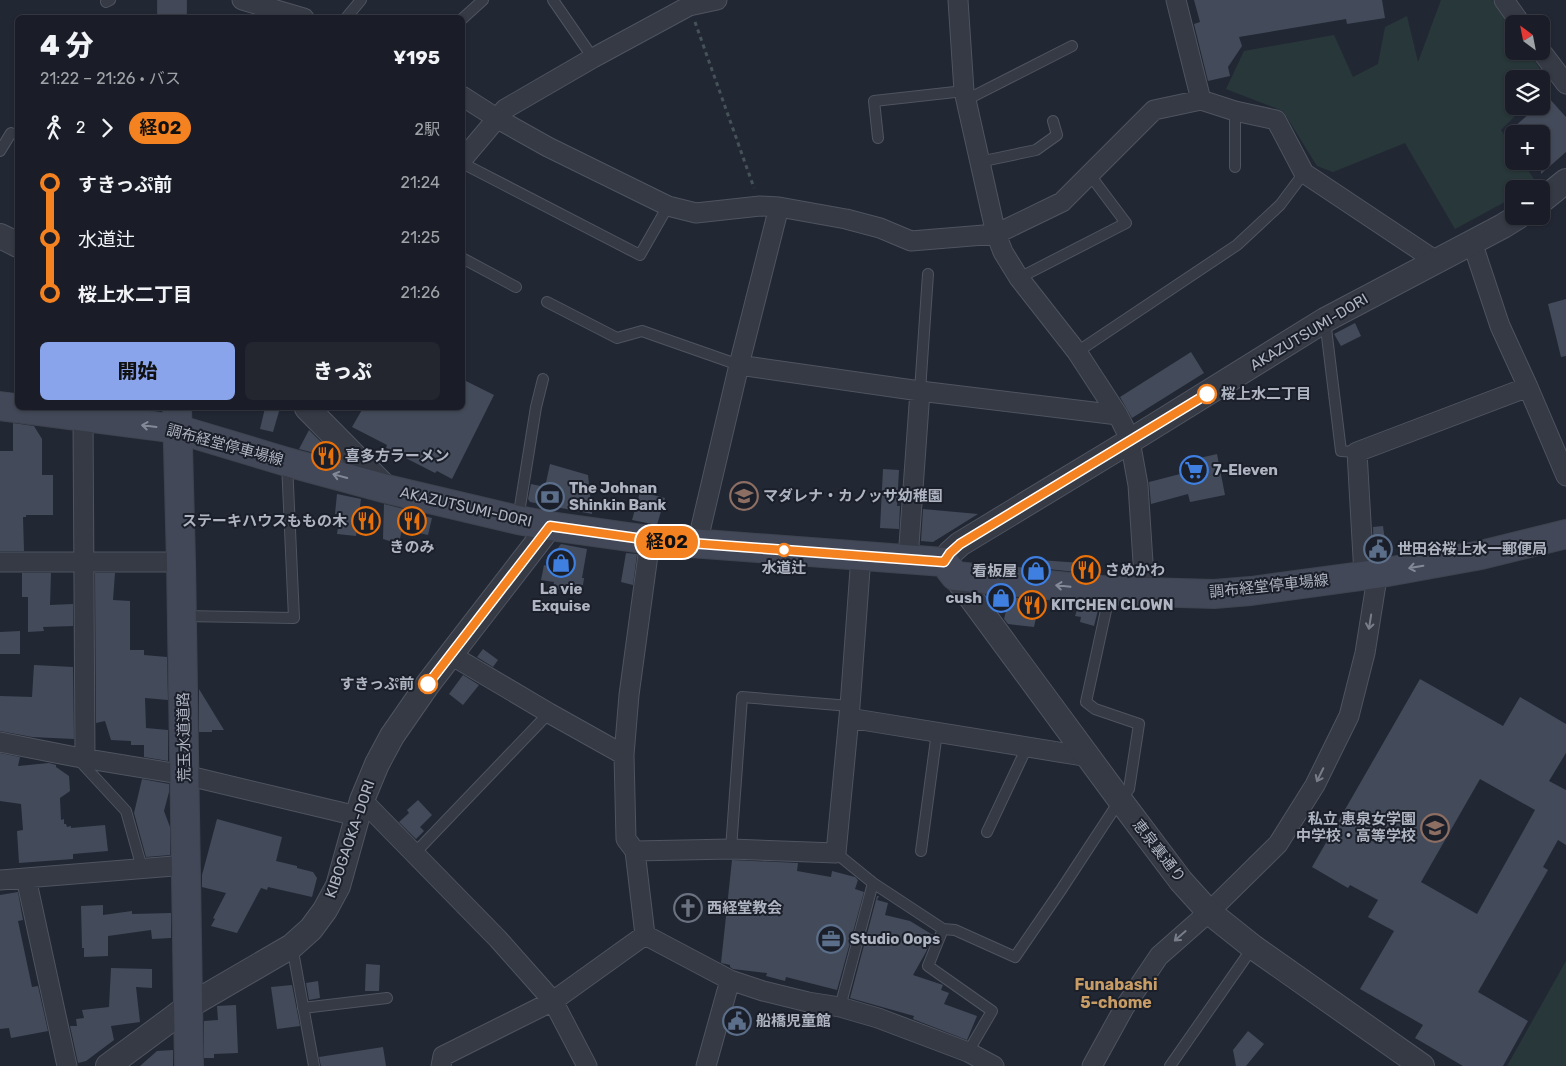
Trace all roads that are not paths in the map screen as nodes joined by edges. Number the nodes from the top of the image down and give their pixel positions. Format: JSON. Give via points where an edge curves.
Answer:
{"nodes":[{"id":1,"x":172,"y":0,"type":"edge"},
{"id":2,"x":242,"y":0,"type":"edge"},
{"id":3,"x":361,"y":0,"type":"edge"},
{"id":4,"x":483,"y":0,"type":"edge"},
{"id":5,"x":553,"y":0,"type":"edge"},
{"id":6,"x":717,"y":0,"type":"edge"},
{"id":7,"x":958,"y":0,"type":"edge"},
{"id":8,"x":1176,"y":0,"type":"edge"},
{"id":9,"x":1504,"y":0,"type":"edge"},
{"id":10,"x":688,"y":3,"type":"edge"},
{"id":11,"x":172,"y":15,"type":"edge"},
{"id":12,"x":294,"y":15,"type":"edge"},
{"id":13,"x":348,"y":15,"type":"edge"},
{"id":14,"x":1515,"y":15,"type":"edge"},
{"id":15,"x":465,"y":16,"type":"edge"},
{"id":16,"x":1072,"y":46,"type":"dead end"},
{"id":17,"x":593,"y":58,"type":"junction"},
{"id":18,"x":1548,"y":60,"type":"edge"},
{"id":19,"x":1566,"y":84,"type":"edge"},
{"id":20,"x":965,"y":95,"type":"junction"},
{"id":21,"x":465,"y":98,"type":"edge"},
{"id":22,"x":1201,"y":100,"type":"junction"},
{"id":23,"x":1234,"y":111,"type":"junction"},
{"id":24,"x":498,"y":119,"type":"junction"},
{"id":25,"x":1053,"y":122,"type":"dead end"},
{"id":26,"x":11,"y":133,"type":"dead end"},
{"id":27,"x":878,"y":138,"type":"dead end"},
{"id":28,"x":0,"y":151,"type":"edge"},
{"id":29,"x":465,"y":158,"type":"edge"},
{"id":30,"x":979,"y":162,"type":"junction"},
{"id":31,"x":465,"y":163,"type":"edge"},
{"id":32,"x":1235,"y":167,"type":"dead end"},
{"id":33,"x":1304,"y":173,"type":"junction"},
{"id":34,"x":1090,"y":175,"type":"junction"},
{"id":35,"x":1566,"y":181,"type":"edge"},
{"id":36,"x":1550,"y":194,"type":"edge"},
{"id":37,"x":668,"y":206,"type":"junction"},
{"id":38,"x":779,"y":207,"type":"junction"},
{"id":39,"x":1505,"y":225,"type":"edge"},
{"id":40,"x":996,"y":234,"type":"junction"},
{"id":41,"x":0,"y":236,"type":"edge"},
{"id":42,"x":1472,"y":242,"type":"junction"},
{"id":43,"x":15,"y":244,"type":"edge"},
{"id":44,"x":465,"y":260,"type":"edge"},
{"id":45,"x":1436,"y":261,"type":"junction"},
{"id":46,"x":928,"y":274,"type":"dead end"},
{"id":47,"x":1020,"y":278,"type":"junction"},
{"id":48,"x":516,"y":287,"type":"dead end"},
{"id":49,"x":547,"y":302,"type":"dead end"},
{"id":50,"x":1325,"y":320,"type":"junction"},
{"id":51,"x":1077,"y":352,"type":"junction"},
{"id":52,"x":739,"y":365,"type":"junction"},
{"id":53,"x":544,"y":379,"type":"dead end"},
{"id":54,"x":1528,"y":387,"type":"junction"},
{"id":55,"x":920,"y":391,"type":"junction"},
{"id":56,"x":0,"y":406,"type":"edge"},
{"id":57,"x":15,"y":408,"type":"edge"},
{"id":58,"x":28,"y":410,"type":"edge"},
{"id":59,"x":312,"y":410,"type":"edge"},
{"id":60,"x":1118,"y":415,"type":"junction"},
{"id":61,"x":83,"y":418,"type":"junction"},
{"id":62,"x":177,"y":418,"type":"edge"},
{"id":63,"x":1130,"y":441,"type":"junction"},
{"id":64,"x":1357,"y":452,"type":"junction"},
{"id":65,"x":287,"y":462,"type":"junction"},
{"id":66,"x":1566,"y":476,"type":"edge"},
{"id":67,"x":387,"y":489,"type":"junction"},
{"id":68,"x":518,"y":520,"type":"junction"},
{"id":69,"x":550,"y":526,"type":"junction"},
{"id":70,"x":1566,"y":534,"type":"edge"},
{"id":71,"x":650,"y":540,"type":"junction"},
{"id":72,"x":697,"y":544,"type":"junction"},
{"id":73,"x":861,"y":556,"type":"junction"},
{"id":74,"x":908,"y":559,"type":"junction"},
{"id":75,"x":0,"y":562,"type":"edge"},
{"id":76,"x":84,"y":562,"type":"junction"},
{"id":77,"x":181,"y":562,"type":"junction"},
{"id":78,"x":950,"y":569,"type":"junction"},
{"id":79,"x":1370,"y":574,"type":"junction"},
{"id":80,"x":1111,"y":591,"type":"junction"},
{"id":81,"x":1145,"y":593,"type":"junction"},
{"id":82,"x":182,"y":616,"type":"junction"},
{"id":83,"x":451,"y":655,"type":"junction"},
{"id":84,"x":850,"y":712,"type":"junction"},
{"id":85,"x":549,"y":713,"type":"junction"},
{"id":86,"x":937,"y":732,"type":"junction"},
{"id":87,"x":0,"y":742,"type":"edge"},
{"id":88,"x":1027,"y":747,"type":"junction"},
{"id":89,"x":624,"y":756,"type":"junction"},
{"id":90,"x":1089,"y":757,"type":"junction"},
{"id":91,"x":80,"y":758,"type":"junction"},
{"id":92,"x":185,"y":775,"type":"junction"},
{"id":93,"x":1120,"y":800,"type":"junction"},
{"id":94,"x":360,"y":808,"type":"junction"},
{"id":95,"x":987,"y":832,"type":"dead end"},
{"id":96,"x":731,"y":849,"type":"junction"},
{"id":97,"x":921,"y":850,"type":"dead end"},
{"id":98,"x":635,"y":851,"type":"junction"},
{"id":99,"x":836,"y":853,"type":"junction"},
{"id":100,"x":414,"y":854,"type":"junction"},
{"id":101,"x":186,"y":865,"type":"junction"},
{"id":102,"x":142,"y":868,"type":"junction"},
{"id":103,"x":26,"y":878,"type":"junction"},
{"id":104,"x":0,"y":880,"type":"edge"},
{"id":105,"x":873,"y":883,"type":"junction"},
{"id":106,"x":1208,"y":912,"type":"junction"},
{"id":107,"x":943,"y":929,"type":"junction"},
{"id":108,"x":645,"y":935,"type":"junction"},
{"id":109,"x":292,"y":946,"type":"junction"},
{"id":110,"x":1253,"y":947,"type":"junction"},
{"id":111,"x":730,"y":980,"type":"junction"},
{"id":112,"x":387,"y":998,"type":"dead end"},
{"id":113,"x":553,"y":1001,"type":"junction"},
{"id":114,"x":188,"y":1006,"type":"junction"},
{"id":115,"x":840,"y":1007,"type":"junction"},
{"id":116,"x":303,"y":1008,"type":"junction"},
{"id":117,"x":968,"y":1052,"type":"junction"},
{"id":118,"x":67,"y":1066,"type":"edge"},
{"id":119,"x":108,"y":1066,"type":"edge"},
{"id":120,"x":189,"y":1066,"type":"edge"},
{"id":121,"x":314,"y":1066,"type":"edge"},
{"id":122,"x":441,"y":1066,"type":"edge"},
{"id":123,"x":587,"y":1066,"type":"edge"},
{"id":124,"x":706,"y":1066,"type":"edge"},
{"id":125,"x":994,"y":1066,"type":"edge"},
{"id":126,"x":1092,"y":1066,"type":"edge"},
{"id":127,"x":1170,"y":1066,"type":"edge"},
{"id":128,"x":1422,"y":1066,"type":"edge"}],
"edges":[{"from":1,"to":11,"type":"main road"},
{"from":2,"to":12,"type":"street"},
{"from":3,"to":13,"type":"lane"},
{"from":4,"to":15,"type":"lane"},
{"from":5,"to":17,"type":"lane"},
{"from":6,"to":10,"type":"street"},
{"from":7,"to":20,"type":"street"},
{"from":8,"to":22,"type":"street"},
{"from":9,"to":14,"type":"street"},
{"from":10,"to":17,"type":"street"},
{"from":16,"to":20,"type":"lane"},
{"from":17,"to":24,"type":"street","via":[[505,109]]},
{"from":18,"to":19,"type":"street"},
{"from":20,"to":27,"type":"lane","via":[[874,101]]},
{"from":20,"to":30,"type":"street"},
{"from":21,"to":24,"type":"street"},
{"from":22,"to":23,"type":"street"},
{"from":22,"to":34,"type":"street","via":[[1154,110]]},
{"from":23,"to":32,"type":"lane"},
{"from":23,"to":33,"type":"street","via":[[1276,120]]},
{"from":24,"to":29,"type":"street"},
{"from":24,"to":37,"type":"street"},
{"from":25,"to":30,"type":"lane","via":[[1057,135],[1036,150]]},
{"from":26,"to":28,"type":"lane"},
{"from":30,"to":40,"type":"street"},
{"from":31,"to":37,"type":"lane","via":[[640,255]]},
{"from":33,"to":45,"type":"street"},
{"from":33,"to":51,"type":"lane","via":[[1280,205],[1236,245]]},
{"from":34,"to":40,"type":"street","via":[[1062,202]]},
{"from":34,"to":47,"type":"lane","via":[[1126,223]]},
{"from":35,"to":36,"type":"street"},
{"from":37,"to":38,"type":"street","via":[[696,213]]},
{"from":38,"to":40,"type":"street","via":[[854,221],[911,241]]},
{"from":38,"to":52,"type":"street"},
{"from":39,"to":42,"type":"street","name":"AKAZUTSUMI-DORI"},
{"from":40,"to":47,"type":"street"},
{"from":41,"to":43,"type":"street"},
{"from":42,"to":45,"type":"street","name":"AKAZUTSUMI-DORI"},
{"from":42,"to":54,"type":"street","via":[[1500,326]]},
{"from":44,"to":48,"type":"lane"},
{"from":45,"to":50,"type":"street","name":"AKAZUTSUMI-DORI"},
{"from":46,"to":55,"type":"lane"},
{"from":47,"to":51,"type":"street"},
{"from":49,"to":52,"type":"lane","via":[[617,338],[642,331]]},
{"from":50,"to":63,"type":"street","name":"AKAZUTSUMI-DORI"},
{"from":50,"to":64,"type":"lane","via":[[1341,451]]},
{"from":51,"to":60,"type":"street"},
{"from":52,"to":55,"type":"street"},
{"from":52,"to":72,"type":"street"},
{"from":53,"to":68,"type":"lane","via":[[536,407]]},
{"from":54,"to":64,"type":"street"},
{"from":54,"to":66,"type":"street"},
{"from":55,"to":60,"type":"street"},
{"from":55,"to":74,"type":"street"},
{"from":56,"to":57,"type":"main road","name":"調布経堂停車場線"},
{"from":58,"to":61,"type":"main road","name":"調布経堂停車場線"},
{"from":59,"to":67,"type":"street","name":"AKAZUTSUMI-DORI"},
{"from":60,"to":63,"type":"street"},
{"from":62,"to":61,"type":"main road","name":"調布経堂停車場線","one_way":true},
{"from":61,"to":76,"type":"street"},
{"from":62,"to":65,"type":"main road","name":"調布経堂停車場線"},
{"from":62,"to":77,"type":"main road","name":"荒玉水道道路"},
{"from":63,"to":78,"type":"street","name":"AKAZUTSUMI-DORI","via":[[960,544],[950,553]]},
{"from":63,"to":81,"type":"street","via":[[1138,485]]},
{"from":64,"to":79,"type":"street"},
{"from":67,"to":65,"type":"main road","name":"調布経堂停車場線","one_way":true},
{"from":65,"to":82,"type":"lane","via":[[294,618]]},
{"from":67,"to":68,"type":"main road","name":"AKAZUTSUMI-DORI"},
{"from":68,"to":69,"type":"main road","name":"AKAZUTSUMI-DORI"},
{"from":69,"to":71,"type":"main road","name":"AKAZUTSUMI-DORI"},
{"from":69,"to":83,"type":"street","name":"KIBOGAOKA-DORI"},
{"from":70,"to":79,"type":"main road","name":"調布経堂停車場線","one_way":true,"via":[[1481,555]]},
{"from":71,"to":72,"type":"main road","name":"AKAZUTSUMI-DORI"},
{"from":71,"to":89,"type":"street"},
{"from":72,"to":73,"type":"main road","name":"AKAZUTSUMI-DORI"},
{"from":73,"to":74,"type":"main road","name":"AKAZUTSUMI-DORI"},
{"from":73,"to":84,"type":"street"},
{"from":74,"to":78,"type":"main road","name":"AKAZUTSUMI-DORI"},
{"from":75,"to":76,"type":"street"},
{"from":76,"to":77,"type":"street"},
{"from":76,"to":91,"type":"street"},
{"from":77,"to":82,"type":"main road","name":"荒玉水道道路"},
{"from":80,"to":78,"type":"main road","name":"調布経堂停車場線","one_way":true},
{"from":78,"to":90,"type":"street","name":"恵泉裏通り"},
{"from":79,"to":81,"type":"main road","name":"調布経堂停車場線","via":[[1251,591]]},
{"from":79,"to":106,"type":"street","one_way":true,"via":[[1376,584],[1365,653],[1349,716],[1315,785],[1278,844]]},
{"from":80,"to":81,"type":"main road","name":"調布経堂停車場線"},
{"from":80,"to":93,"type":"lane","via":[[1086,702],[1095,709],[1139,724],[1129,789]]},
{"from":82,"to":92,"type":"main road","name":"荒玉水道道路"},
{"from":83,"to":85,"type":"street"},
{"from":83,"to":94,"type":"street","name":"KIBOGAOKA-DORI","via":[[392,736]]},
{"from":84,"to":86,"type":"street"},
{"from":84,"to":96,"type":"lane","via":[[742,697]]},
{"from":84,"to":99,"type":"street"},
{"from":85,"to":89,"type":"street"},
{"from":85,"to":100,"type":"lane"},
{"from":86,"to":88,"type":"street"},
{"from":86,"to":97,"type":"lane"},
{"from":87,"to":91,"type":"street"},
{"from":88,"to":90,"type":"street"},
{"from":88,"to":95,"type":"lane"},
{"from":89,"to":98,"type":"street","via":[[626,839]]},
{"from":90,"to":93,"type":"street","name":"恵泉裏通り"},
{"from":91,"to":92,"type":"street"},
{"from":91,"to":102,"type":"lane","via":[[126,812]]},
{"from":92,"to":94,"type":"street"},
{"from":92,"to":101,"type":"main road","name":"荒玉水道道路"},
{"from":93,"to":106,"type":"street","name":"恵泉裏通り"},
{"from":93,"to":107,"type":"lane","via":[[1015,957],[955,930]]},
{"from":94,"to":100,"type":"street"},
{"from":94,"to":109,"type":"street","name":"KIBOGAOKA-DORI","via":[[338,886],[311,930]]},
{"from":96,"to":98,"type":"street"},
{"from":96,"to":99,"type":"street"},
{"from":98,"to":108,"type":"street"},
{"from":99,"to":105,"type":"lane"},
{"from":100,"to":113,"type":"street","via":[[498,939]]},
{"from":101,"to":102,"type":"street"},
{"from":101,"to":114,"type":"main road","name":"荒玉水道道路"},
{"from":102,"to":103,"type":"street"},
{"from":103,"to":104,"type":"street"},
{"from":103,"to":118,"type":"street"},
{"from":105,"to":107,"type":"lane"},
{"from":105,"to":115,"type":"lane"},
{"from":106,"to":110,"type":"street","name":"恵泉裏通り"},
{"from":106,"to":126,"type":"street","one_way":true,"via":[[1159,956],[1124,1008]]},
{"from":107,"to":117,"type":"lane","via":[[928,966],[992,1011]]},
{"from":108,"to":111,"type":"street"},
{"from":108,"to":113,"type":"street"},
{"from":109,"to":114,"type":"street","name":"KIBOGAOKA-DORI"},
{"from":109,"to":116,"type":"lane"},
{"from":110,"to":127,"type":"lane"},
{"from":110,"to":128,"type":"street","name":"恵泉裏通り"},
{"from":111,"to":115,"type":"street","via":[[763,991]]},
{"from":111,"to":124,"type":"street"},
{"from":112,"to":116,"type":"lane"},
{"from":113,"to":122,"type":"street","via":[[443,1056]]},
{"from":113,"to":123,"type":"street"},
{"from":114,"to":119,"type":"street","name":"KIBOGAOKA-DORI"},
{"from":114,"to":120,"type":"main road","name":"荒玉水道道路"},
{"from":115,"to":117,"type":"street"},
{"from":116,"to":121,"type":"lane"},
{"from":117,"to":125,"type":"street"}]}
